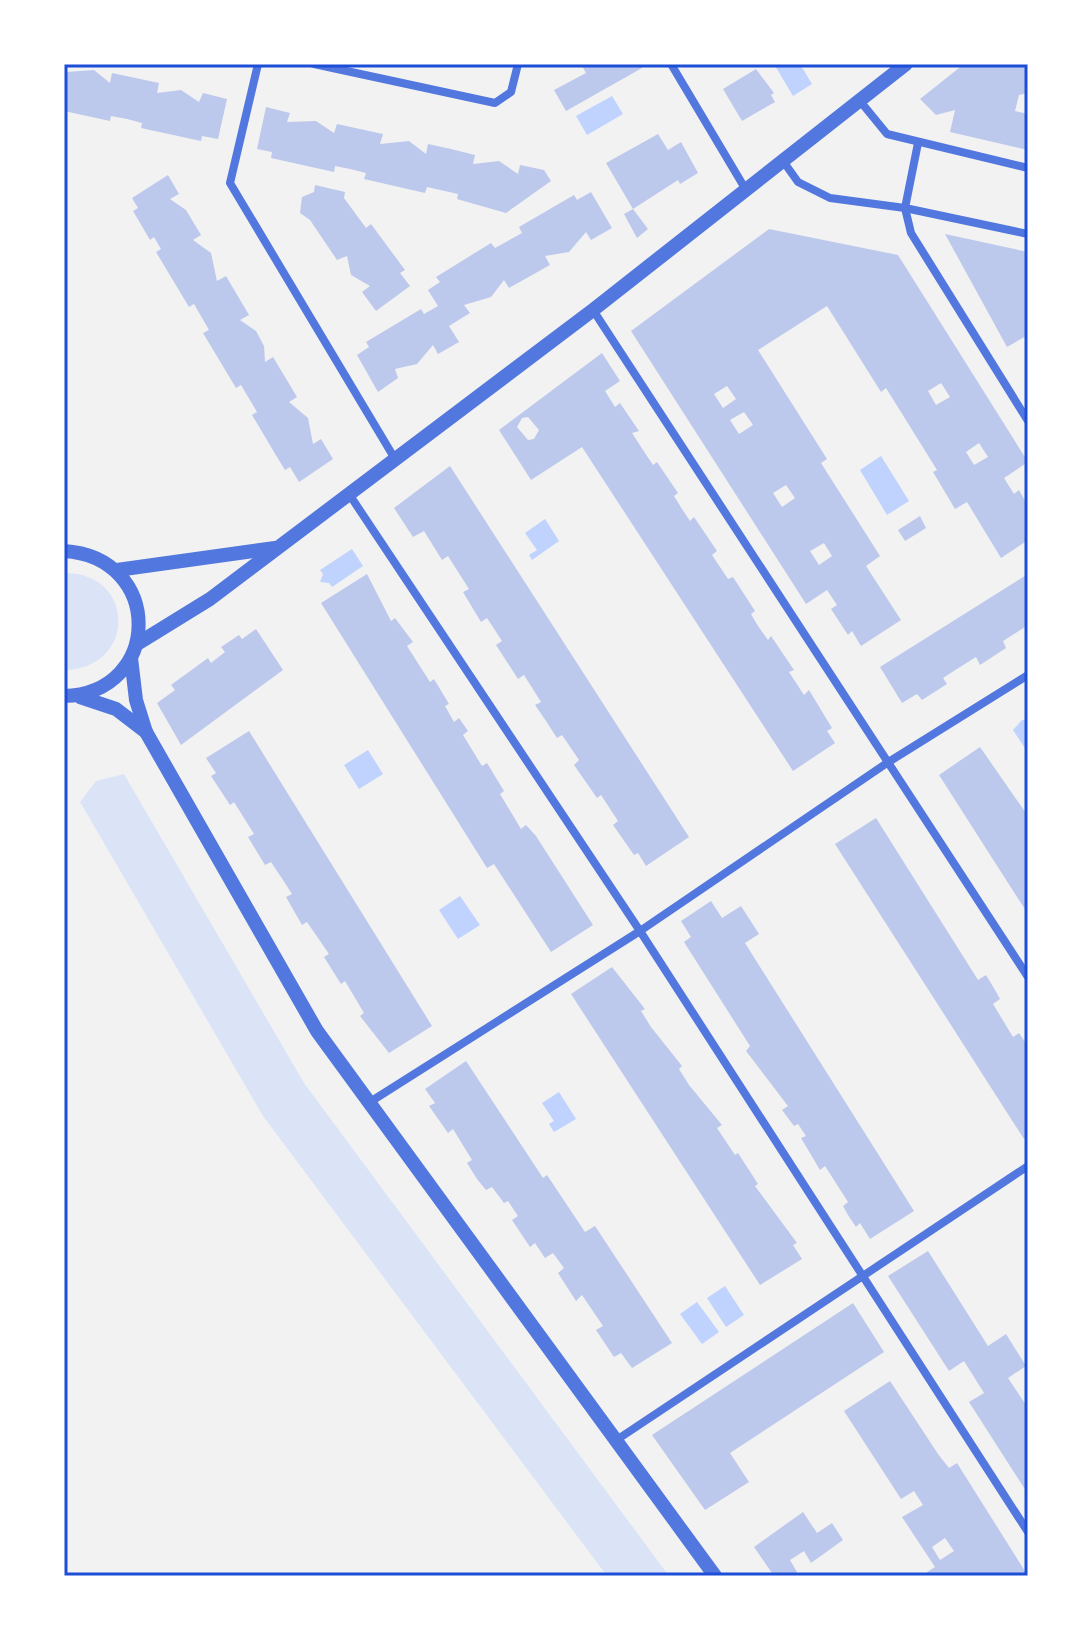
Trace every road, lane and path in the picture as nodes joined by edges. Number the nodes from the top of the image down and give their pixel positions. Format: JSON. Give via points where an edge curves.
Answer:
{"nodes":[{"id":1,"x":258,"y":64,"type":"edge"},
{"id":2,"x":314,"y":64,"type":"edge"},
{"id":3,"x":518,"y":64,"type":"edge"},
{"id":4,"x":671,"y":64,"type":"edge"},
{"id":5,"x":906,"y":64,"type":"edge"},
{"id":6,"x":860,"y":101,"type":"junction"},
{"id":7,"x":918,"y":143,"type":"junction"},
{"id":8,"x":783,"y":161,"type":"junction"},
{"id":9,"x":1028,"y":168,"type":"edge"},
{"id":10,"x":746,"y":190,"type":"junction"},
{"id":11,"x":905,"y":208,"type":"junction"},
{"id":12,"x":1028,"y":234,"type":"edge"},
{"id":13,"x":593,"y":310,"type":"junction"},
{"id":14,"x":1028,"y":421,"type":"edge"},
{"id":15,"x":395,"y":459,"type":"junction"},
{"id":16,"x":349,"y":494,"type":"junction"},
{"id":17,"x":275,"y":548,"type":"junction"},
{"id":18,"x":64,"y":551,"type":"edge"},
{"id":19,"x":117,"y":570,"type":"junction"},
{"id":20,"x":134,"y":651,"type":"junction"},
{"id":21,"x":1028,"y":675,"type":"edge"},
{"id":22,"x":71,"y":696,"type":"edge"},
{"id":23,"x":146,"y":732,"type":"junction"},
{"id":24,"x":887,"y":763,"type":"junction"},
{"id":25,"x":640,"y":931,"type":"junction"},
{"id":26,"x":1028,"y":977,"type":"edge"},
{"id":27,"x":370,"y":1102,"type":"junction"},
{"id":28,"x":1028,"y":1166,"type":"edge"},
{"id":29,"x":862,"y":1275,"type":"junction"},
{"id":30,"x":618,"y":1439,"type":"junction"},
{"id":31,"x":1028,"y":1532,"type":"edge"},
{"id":32,"x":715,"y":1576,"type":"edge"}],
"edges":[{"from":1,"to":15,"type":"street","via":[[230,183]]},
{"from":2,"to":3,"type":"street","via":[[495,103],[511,92]]},
{"from":4,"to":10,"type":"street"},
{"from":5,"to":6,"type":"street"},
{"from":6,"to":7,"type":"street","via":[[887,134]]},
{"from":6,"to":8,"type":"street"},
{"from":7,"to":9,"type":"street"},
{"from":7,"to":11,"type":"street"},
{"from":8,"to":10,"type":"street"},
{"from":8,"to":11,"type":"street","via":[[798,182],[830,198]]},
{"from":10,"to":13,"type":"street"},
{"from":11,"to":12,"type":"street"},
{"from":11,"to":14,"type":"street","via":[[911,233]]},
{"from":13,"to":15,"type":"street"},
{"from":13,"to":24,"type":"street"},
{"from":15,"to":16,"type":"street"},
{"from":16,"to":17,"type":"street"},
{"from":16,"to":25,"type":"street"},
{"from":17,"to":19,"type":"street"},
{"from":17,"to":20,"type":"street"},
{"from":18,"to":19,"type":"street","via":[[101,559]]},
{"from":19,"to":20,"type":"street","via":[[133,591],[140,616]]},
{"from":20,"to":22,"type":"street","via":[[117,677],[99,690]]},
{"from":20,"to":23,"type":"street","via":[[136,700]]},
{"from":21,"to":24,"type":"street"},
{"from":22,"to":23,"type":"street","via":[[116,709]]},
{"from":23,"to":27,"type":"street","via":[[317,1031]]},
{"from":24,"to":25,"type":"street"},
{"from":24,"to":26,"type":"street"},
{"from":25,"to":27,"type":"street"},
{"from":25,"to":29,"type":"street"},
{"from":27,"to":30,"type":"street"},
{"from":28,"to":29,"type":"street"},
{"from":29,"to":30,"type":"street"},
{"from":29,"to":31,"type":"street"},
{"from":30,"to":32,"type":"street"}]}
